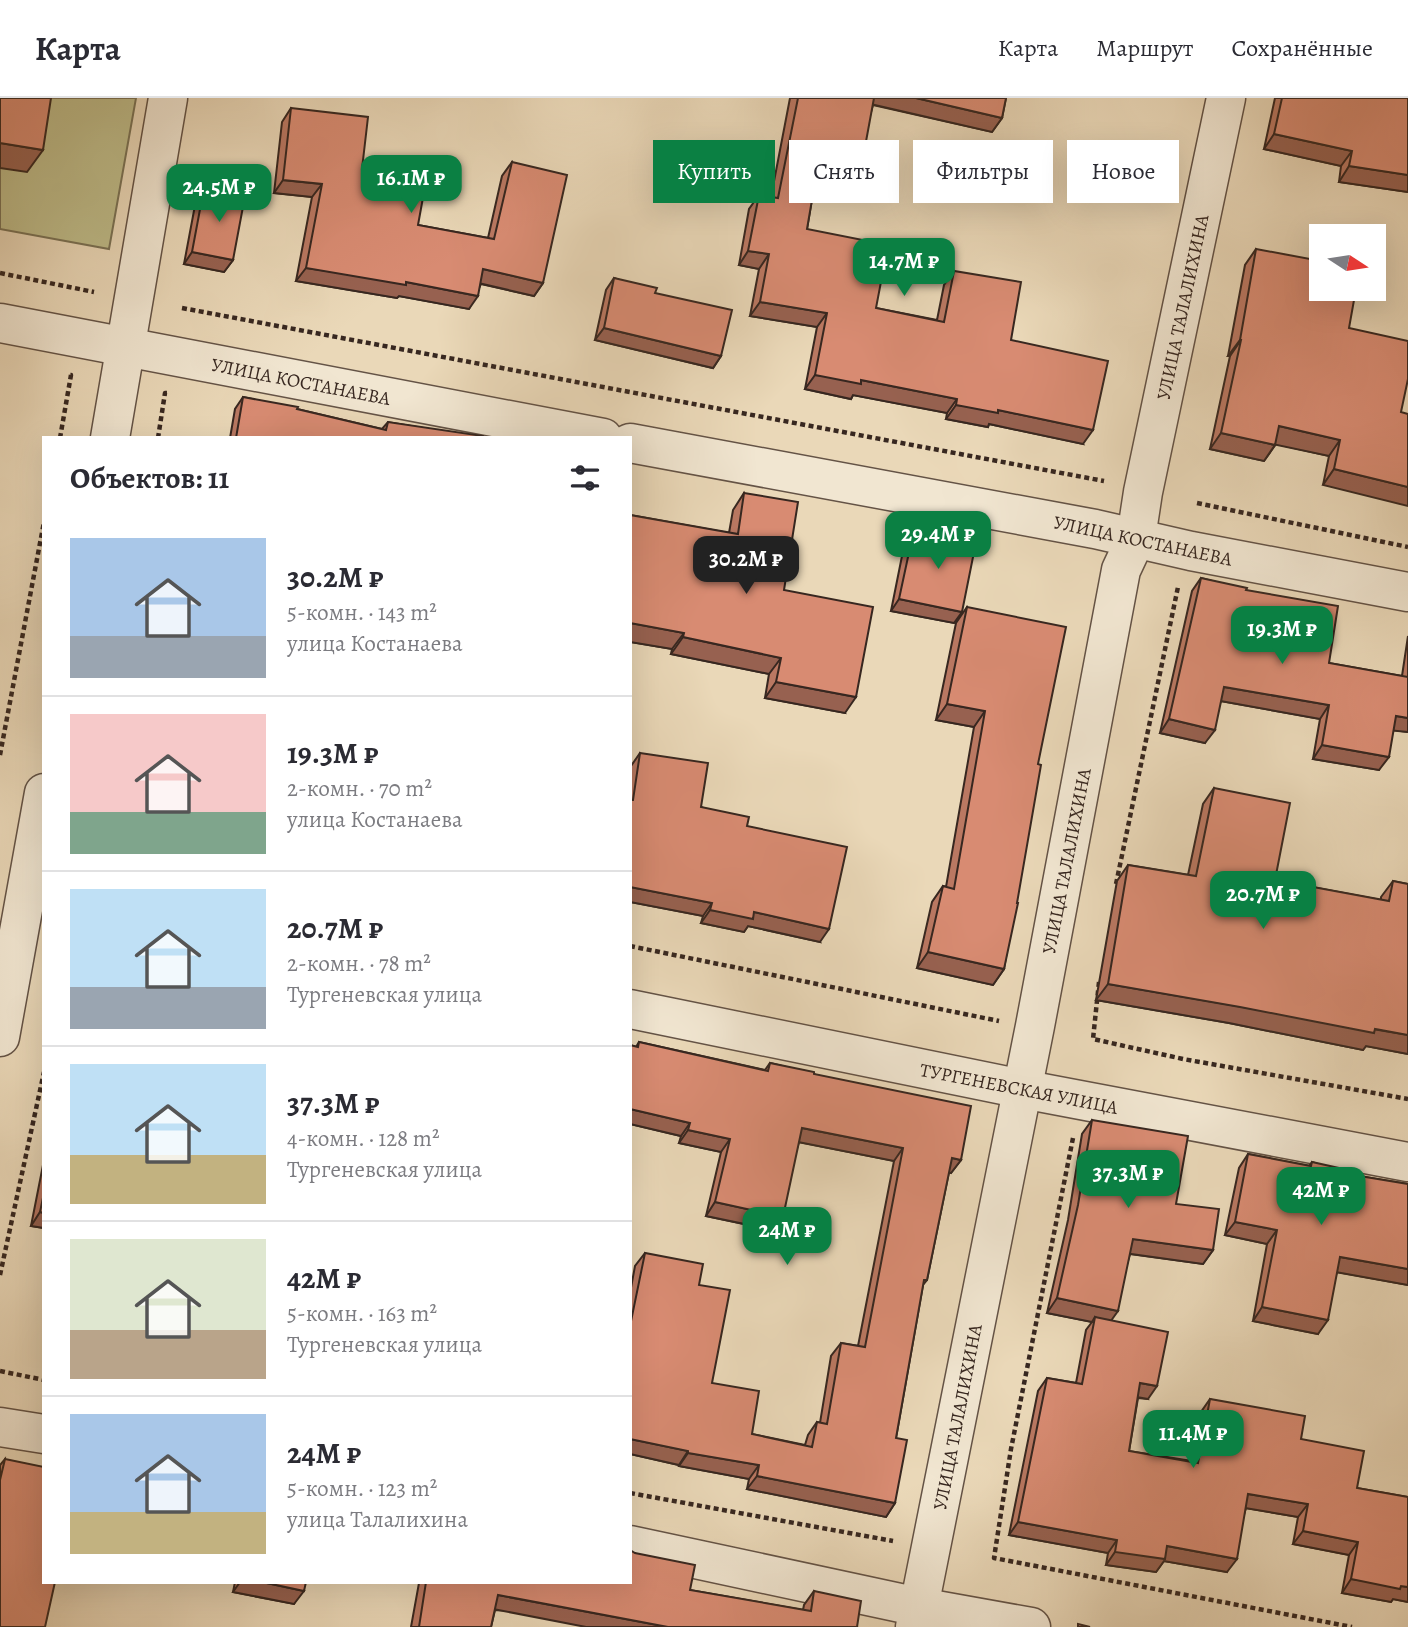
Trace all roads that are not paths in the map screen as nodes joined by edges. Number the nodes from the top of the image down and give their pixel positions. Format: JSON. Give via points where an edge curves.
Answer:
{"nodes":[{"id":1,"x":168,"y":98,"type":"edge"},
{"id":2,"x":1226,"y":98,"type":"edge"},
{"id":3,"x":0,"y":323,"type":"edge"},
{"id":4,"x":126,"y":348,"type":"junction"},
{"id":5,"x":110,"y":436,"type":"edge"},
{"id":6,"x":592,"y":436,"type":"edge"},
{"id":7,"x":632,"y":443,"type":"edge"},
{"id":8,"x":1136,"y":538,"type":"junction"},
{"id":9,"x":1408,"y":592,"type":"edge"},
{"id":10,"x":42,"y":802,"type":"edge"},
{"id":11,"x":23,"y":886,"type":"edge"},
{"id":12,"x":632,"y":1009,"type":"edge"},
{"id":13,"x":0,"y":1037,"type":"edge"},
{"id":14,"x":1022,"y":1089,"type":"junction"},
{"id":15,"x":1408,"y":1162,"type":"edge"},
{"id":16,"x":0,"y":1426,"type":"edge"},
{"id":17,"x":42,"y":1434,"type":"edge"},
{"id":18,"x":632,"y":1546,"type":"edge"},
{"id":19,"x":917,"y":1617,"type":"edge"},
{"id":20,"x":1031,"y":1627,"type":"edge"}],
"edges":[{"from":1,"to":4,"type":"street"},
{"from":2,"to":8,"type":"street","name":"УЛИЦА ТАЛАЛИХИНА"},
{"from":3,"to":4,"type":"street","name":"УЛИЦА КОСТАНАЕВА"},
{"from":4,"to":5,"type":"street"},
{"from":4,"to":6,"type":"street","name":"УЛИЦА КОСТАНАЕВА"},
{"from":7,"to":8,"type":"street","name":"УЛИЦА КОСТАНАЕВА"},
{"from":8,"to":9,"type":"street","name":"УЛИЦА КОСТАНАЕВА"},
{"from":8,"to":14,"type":"street","name":"УЛИЦА ТАЛАЛИХИНА","via":[[1121,570]]},
{"from":10,"to":11,"type":"street"},
{"from":11,"to":13,"type":"street"},
{"from":12,"to":14,"type":"street","name":"ТУРГЕНЕВСКАЯ УЛИЦА"},
{"from":14,"to":15,"type":"street","name":"ТУРГЕНЕВСКАЯ УЛИЦА"},
{"from":14,"to":19,"type":"street","name":"УЛИЦА ТАЛАЛИХИНА"},
{"from":16,"to":17,"type":"street"},
{"from":18,"to":19,"type":"street"},
{"from":19,"to":20,"type":"street"}]}
